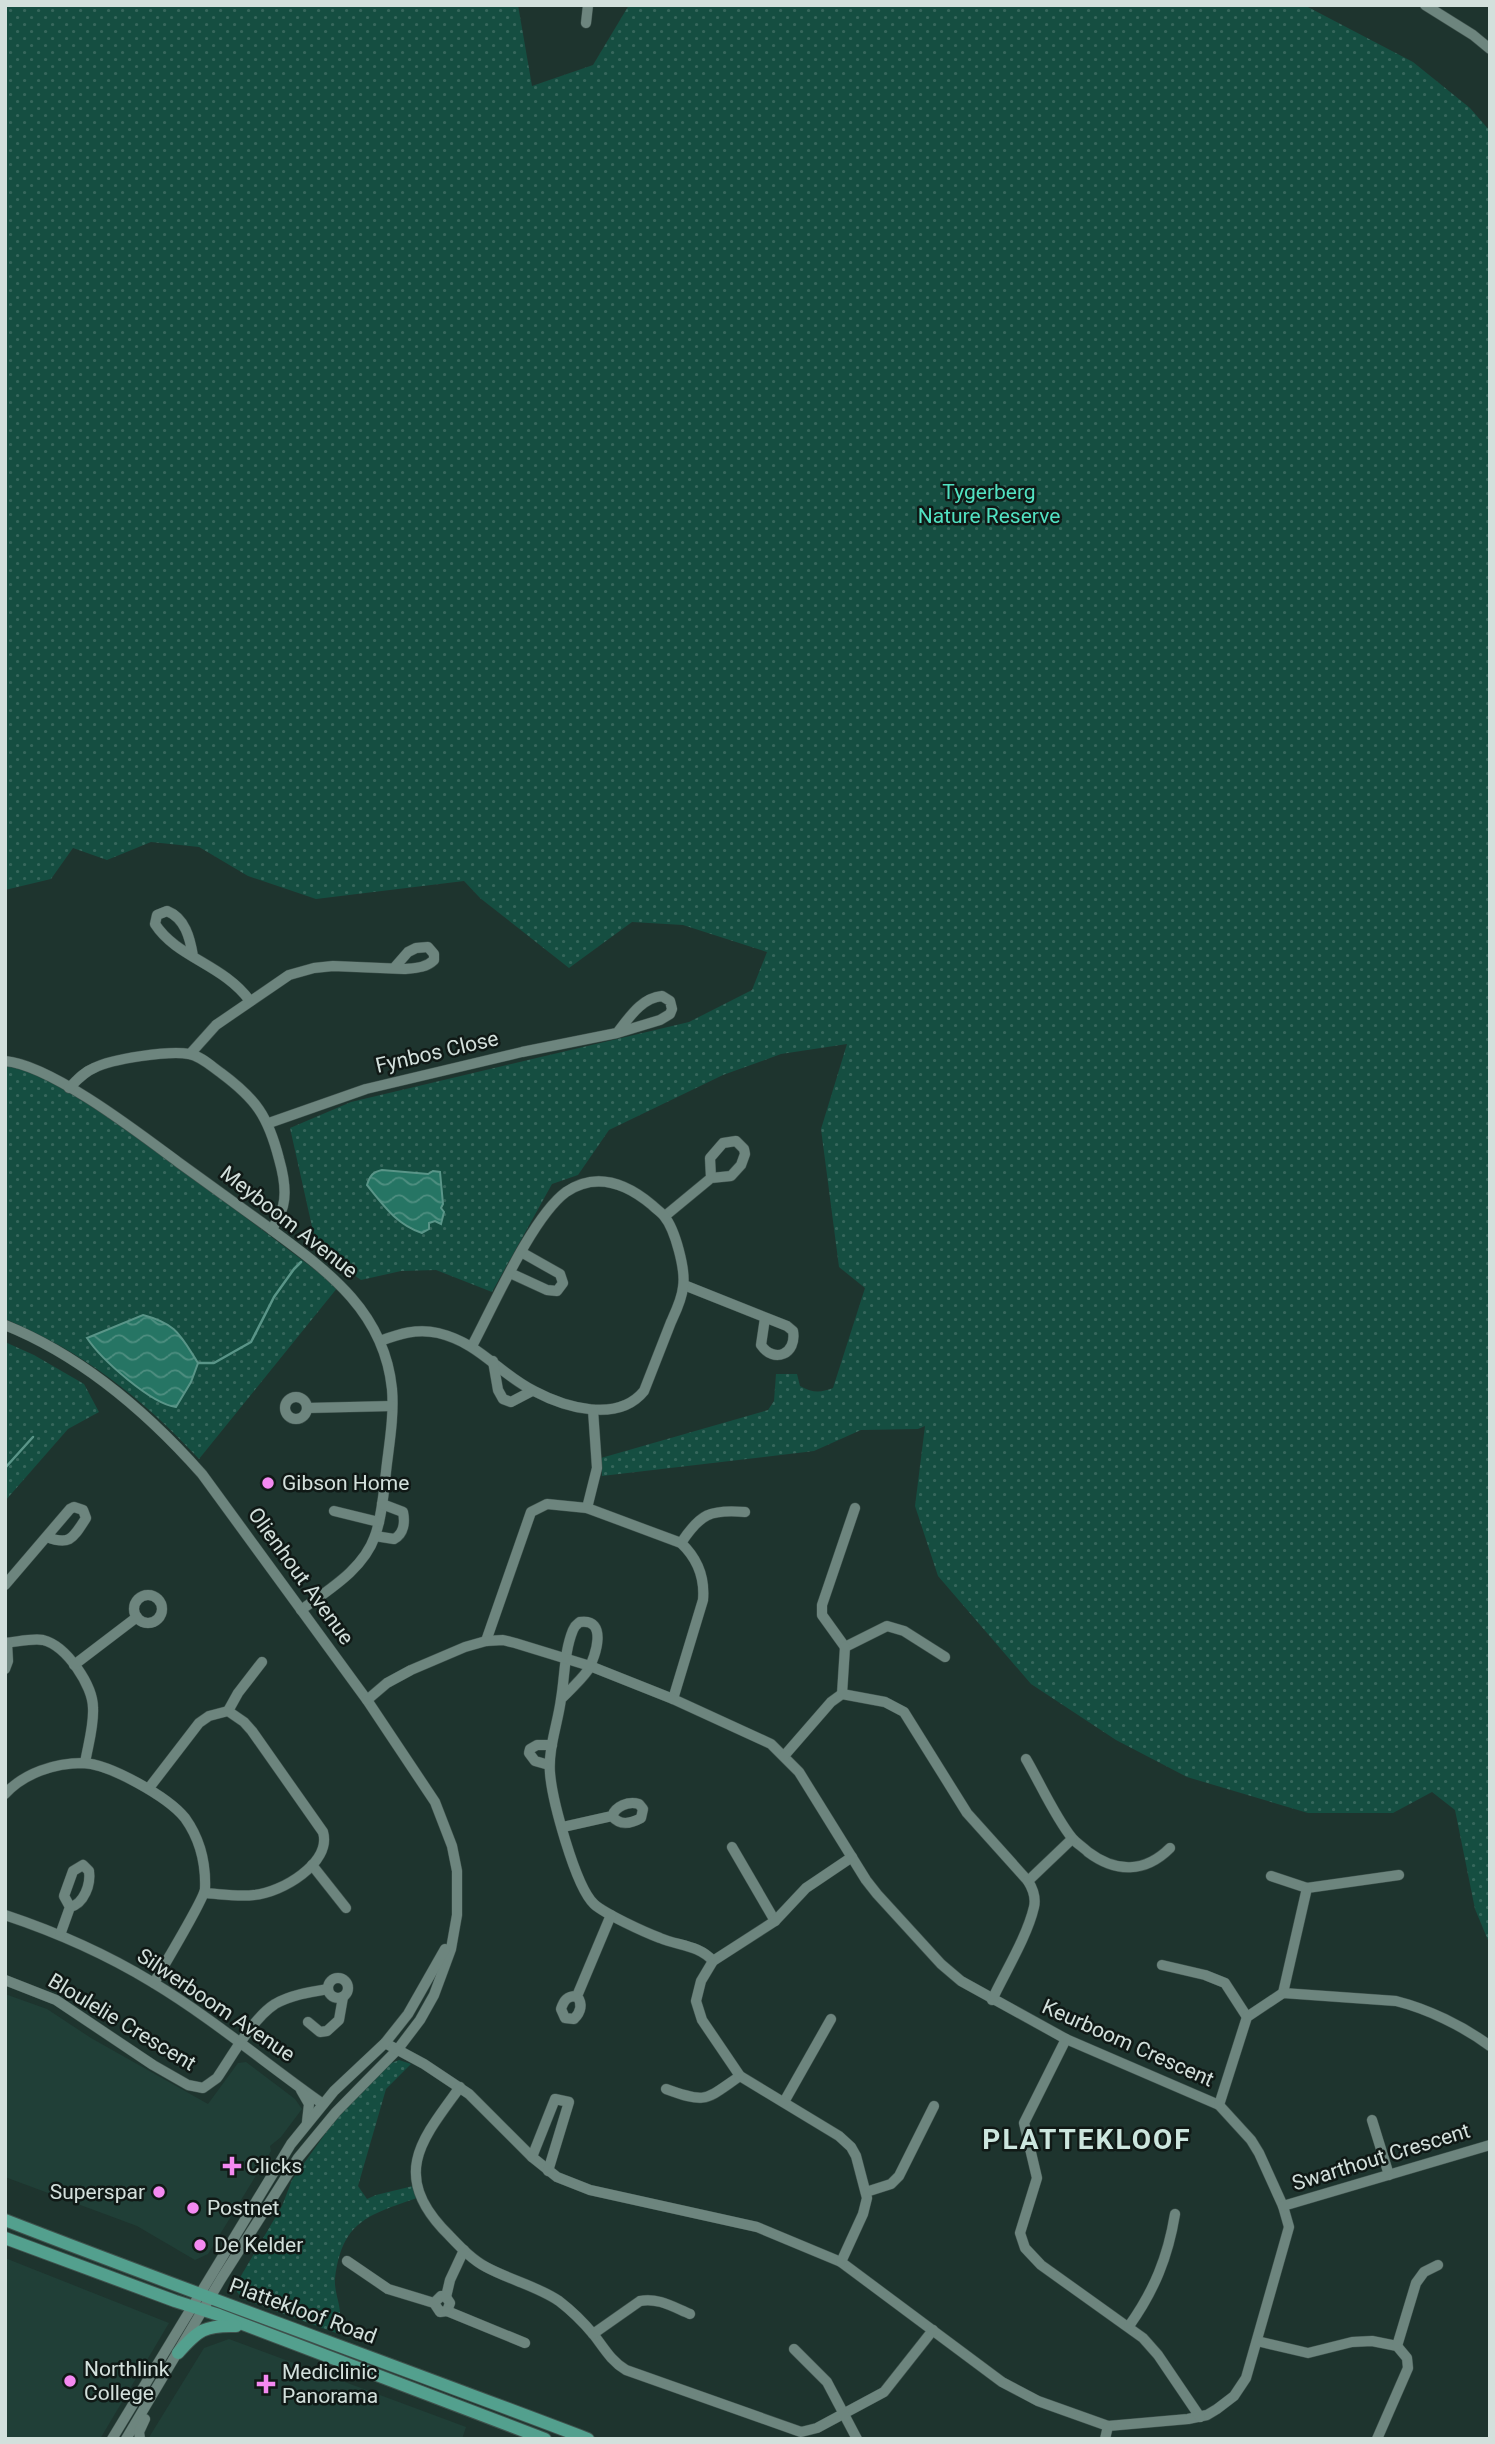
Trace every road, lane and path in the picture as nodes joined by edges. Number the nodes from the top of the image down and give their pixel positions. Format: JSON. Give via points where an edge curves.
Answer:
{"nodes":[{"id":1,"x":588,"y":5,"type":"edge"},
{"id":2,"x":1429,"y":6,"type":"edge"},
{"id":3,"x":586,"y":23,"type":"dead end"},
{"id":4,"x":1490,"y":50,"type":"edge"},
{"id":5,"x":193,"y":956,"type":"junction"},
{"id":6,"x":394,"y":968,"type":"dead end"},
{"id":7,"x":250,"y":1001,"type":"junction"},
{"id":8,"x":617,"y":1033,"type":"junction"},
{"id":9,"x":190,"y":1054,"type":"junction"},
{"id":10,"x":5,"y":1060,"type":"edge"},
{"id":11,"x":69,"y":1088,"type":"junction"},
{"id":12,"x":269,"y":1123,"type":"junction"},
{"id":13,"x":711,"y":1178,"type":"dead end"},
{"id":14,"x":665,"y":1216,"type":"junction"},
{"id":15,"x":272,"y":1230,"type":"junction"},
{"id":16,"x":521,"y":1252,"type":"junction"},
{"id":17,"x":510,"y":1273,"type":"junction"},
{"id":18,"x":684,"y":1285,"type":"junction"},
{"id":19,"x":765,"y":1318,"type":"dead end"},
{"id":20,"x":5,"y":1325,"type":"edge"},
{"id":21,"x":380,"y":1341,"type":"junction"},
{"id":22,"x":472,"y":1346,"type":"junction"},
{"id":23,"x":493,"y":1362,"type":"junction"},
{"id":24,"x":532,"y":1391,"type":"junction"},
{"id":25,"x":392,"y":1406,"type":"junction"},
{"id":26,"x":307,"y":1408,"type":"dead end"},
{"id":27,"x":593,"y":1410,"type":"junction"},
{"id":28,"x":382,"y":1504,"type":"junction"},
{"id":29,"x":855,"y":1507,"type":"dead end"},
{"id":30,"x":587,"y":1508,"type":"junction"},
{"id":31,"x":334,"y":1511,"type":"dead end"},
{"id":32,"x":745,"y":1512,"type":"dead end"},
{"id":33,"x":379,"y":1522,"type":"junction"},
{"id":34,"x":375,"y":1536,"type":"junction"},
{"id":35,"x":47,"y":1537,"type":"dead end"},
{"id":36,"x":681,"y":1543,"type":"junction"},
{"id":37,"x":5,"y":1585,"type":"edge"},
{"id":38,"x":301,"y":1610,"type":"junction"},
{"id":39,"x":137,"y":1617,"type":"dead end"},
{"id":40,"x":486,"y":1641,"type":"junction"},
{"id":41,"x":6,"y":1643,"type":"edge"},
{"id":42,"x":845,"y":1647,"type":"junction"},
{"id":43,"x":945,"y":1657,"type":"dead end"},
{"id":44,"x":566,"y":1659,"type":"junction"},
{"id":45,"x":262,"y":1662,"type":"dead end"},
{"id":46,"x":74,"y":1665,"type":"junction"},
{"id":47,"x":590,"y":1665,"type":"junction"},
{"id":48,"x":5,"y":1669,"type":"edge"},
{"id":49,"x":842,"y":1694,"type":"junction"},
{"id":50,"x":561,"y":1699,"type":"junction"},
{"id":51,"x":673,"y":1699,"type":"junction"},
{"id":52,"x":367,"y":1700,"type":"junction"},
{"id":53,"x":228,"y":1711,"type":"junction"},
{"id":54,"x":552,"y":1745,"type":"junction"},
{"id":55,"x":784,"y":1756,"type":"junction"},
{"id":56,"x":1026,"y":1759,"type":"dead end"},
{"id":57,"x":85,"y":1763,"type":"junction"},
{"id":58,"x":550,"y":1765,"type":"junction"},
{"id":59,"x":149,"y":1788,"type":"junction"},
{"id":60,"x":5,"y":1794,"type":"edge"},
{"id":61,"x":612,"y":1816,"type":"dead end"},
{"id":62,"x":563,"y":1827,"type":"junction"},
{"id":63,"x":1072,"y":1839,"type":"junction"},
{"id":64,"x":732,"y":1847,"type":"dead end"},
{"id":65,"x":1170,"y":1848,"type":"dead end"},
{"id":66,"x":852,"y":1857,"type":"junction"},
{"id":67,"x":312,"y":1866,"type":"junction"},
{"id":68,"x":1399,"y":1875,"type":"dead end"},
{"id":69,"x":1271,"y":1876,"type":"dead end"},
{"id":70,"x":1028,"y":1881,"type":"junction"},
{"id":71,"x":1307,"y":1888,"type":"junction"},
{"id":72,"x":205,"y":1893,"type":"junction"},
{"id":73,"x":69,"y":1907,"type":"dead end"},
{"id":74,"x":346,"y":1908,"type":"dead end"},
{"id":75,"x":5,"y":1915,"type":"edge"},
{"id":76,"x":611,"y":1915,"type":"junction"},
{"id":77,"x":775,"y":1921,"type":"junction"},
{"id":78,"x":455,"y":1926,"type":"junction"},
{"id":79,"x":60,"y":1936,"type":"junction"},
{"id":80,"x":713,"y":1961,"type":"junction"},
{"id":81,"x":1162,"y":1965,"type":"dead end"},
{"id":82,"x":5,"y":1980,"type":"edge"},
{"id":83,"x":154,"y":1983,"type":"junction"},
{"id":84,"x":328,"y":1989,"type":"junction"},
{"id":85,"x":1283,"y":1993,"type":"junction"},
{"id":86,"x":577,"y":1996,"type":"dead end"},
{"id":87,"x":343,"y":1997,"type":"junction"},
{"id":88,"x":992,"y":2000,"type":"junction"},
{"id":89,"x":1247,"y":2017,"type":"junction"},
{"id":90,"x":831,"y":2020,"type":"dead end"},
{"id":91,"x":308,"y":2022,"type":"dead end"},
{"id":92,"x":1066,"y":2039,"type":"junction"},
{"id":93,"x":242,"y":2043,"type":"junction"},
{"id":94,"x":385,"y":2043,"type":"junction"},
{"id":95,"x":1490,"y":2046,"type":"edge"},
{"id":96,"x":398,"y":2049,"type":"junction"},
{"id":97,"x":350,"y":2075,"type":"junction"},
{"id":98,"x":740,"y":2076,"type":"junction"},
{"id":99,"x":369,"y":2078,"type":"junction"},
{"id":100,"x":295,"y":2082,"type":"junction"},
{"id":101,"x":460,"y":2087,"type":"junction"},
{"id":102,"x":666,"y":2089,"type":"dead end"},
{"id":103,"x":784,"y":2102,"type":"junction"},
{"id":104,"x":323,"y":2104,"type":"junction"},
{"id":105,"x":1219,"y":2105,"type":"junction"},
{"id":106,"x":934,"y":2106,"type":"dead end"},
{"id":107,"x":1371,"y":2120,"type":"dead end"},
{"id":108,"x":307,"y":2122,"type":"junction"},
{"id":109,"x":318,"y":2132,"type":"junction"},
{"id":110,"x":1490,"y":2145,"type":"edge"},
{"id":111,"x":532,"y":2157,"type":"junction"},
{"id":112,"x":548,"y":2171,"type":"junction"},
{"id":113,"x":1389,"y":2175,"type":"junction"},
{"id":114,"x":866,"y":2192,"type":"junction"},
{"id":115,"x":1283,"y":2206,"type":"junction"},
{"id":116,"x":1175,"y":2214,"type":"dead end"},
{"id":117,"x":5,"y":2220,"type":"edge"},
{"id":118,"x":5,"y":2238,"type":"edge"},
{"id":119,"x":464,"y":2250,"type":"junction"},
{"id":120,"x":347,"y":2261,"type":"dead end"},
{"id":121,"x":841,"y":2262,"type":"junction"},
{"id":122,"x":1438,"y":2265,"type":"dead end"},
{"id":123,"x":446,"y":2297,"type":"junction"},
{"id":124,"x":201,"y":2302,"type":"junction"},
{"id":125,"x":435,"y":2303,"type":"junction"},
{"id":126,"x":447,"y":2311,"type":"junction"},
{"id":127,"x":691,"y":2314,"type":"dead end"},
{"id":128,"x":247,"y":2326,"type":"junction"},
{"id":129,"x":1129,"y":2326,"type":"junction"},
{"id":130,"x":933,"y":2330,"type":"junction"},
{"id":131,"x":593,"y":2334,"type":"junction"},
{"id":132,"x":1258,"y":2341,"type":"junction"},
{"id":133,"x":525,"y":2343,"type":"dead end"},
{"id":134,"x":1397,"y":2346,"type":"junction"},
{"id":135,"x":794,"y":2349,"type":"dead end"},
{"id":136,"x":178,"y":2353,"type":"junction"},
{"id":137,"x":162,"y":2381,"type":"junction"},
{"id":138,"x":844,"y":2414,"type":"junction"},
{"id":139,"x":1200,"y":2417,"type":"junction"},
{"id":140,"x":1108,"y":2426,"type":"junction"},
{"id":141,"x":111,"y":2439,"type":"edge"},
{"id":142,"x":126,"y":2439,"type":"edge"},
{"id":143,"x":140,"y":2439,"type":"edge"},
{"id":144,"x":545,"y":2439,"type":"edge"},
{"id":145,"x":588,"y":2439,"type":"edge"},
{"id":146,"x":857,"y":2439,"type":"edge"},
{"id":147,"x":1105,"y":2439,"type":"edge"},
{"id":148,"x":1377,"y":2439,"type":"edge"}],
"edges":[{"from":1,"to":3,"type":"street"},
{"from":2,"to":4,"type":"street"},
{"from":5,"to":5,"type":"street","via":[[159,930],[155,924],[158,915],[167,911],[178,918]]},
{"from":5,"to":7,"type":"street","via":[[236,983]]},
{"from":6,"to":7,"type":"street","via":[[314,968],[278,981]]},
{"from":7,"to":9,"type":"street","via":[[216,1025]]},
{"from":8,"to":8,"type":"street","name":"Fynbos Close","via":[[666,1017],[672,1009],[670,1001],[662,996],[650,999]]},
{"from":8,"to":12,"type":"street","name":"Fynbos Close","via":[[366,1089]]},
{"from":9,"to":11,"type":"street","via":[[102,1064]]},
{"from":9,"to":12,"type":"street","via":[[244,1091]]},
{"from":10,"to":11,"type":"street","name":"Meyboom Avenue"},
{"from":11,"to":15,"type":"street","name":"Meyboom Avenue"},
{"from":12,"to":15,"type":"street","via":[[285,1196]]},
{"from":13,"to":14,"type":"street"},
{"from":14,"to":16,"type":"street","via":[[626,1186],[614,1182],[579,1185],[556,1201]]},
{"from":14,"to":18,"type":"street"},
{"from":15,"to":21,"type":"street","name":"Meyboom Avenue","via":[[346,1289]]},
{"from":16,"to":17,"type":"street"},
{"from":16,"to":17,"type":"street","via":[[560,1274],[561,1287],[553,1292]]},
{"from":17,"to":22,"type":"street"},
{"from":18,"to":19,"type":"street"},
{"from":18,"to":27,"type":"street","via":[[644,1391],[628,1405]]},
{"from":20,"to":38,"type":"street","name":"Olienhout Avenue","via":[[83,1366],[171,1440],[213,1488]]},
{"from":21,"to":22,"type":"street","via":[[419,1330]]},
{"from":21,"to":25,"type":"street","name":"Meyboom Avenue"},
{"from":22,"to":23,"type":"street"},
{"from":23,"to":24,"type":"street"},
{"from":23,"to":24,"type":"street","via":[[503,1399],[511,1402]]},
{"from":24,"to":27,"type":"street"},
{"from":25,"to":26,"type":"street"},
{"from":25,"to":28,"type":"street","name":"Meyboom Avenue"},
{"from":27,"to":30,"type":"street","via":[[597,1468]]},
{"from":28,"to":33,"type":"street","name":"Meyboom Avenue"},
{"from":28,"to":34,"type":"street","via":[[403,1512],[402,1529],[394,1539]]},
{"from":29,"to":42,"type":"street","via":[[821,1605],[822,1615]]},
{"from":30,"to":36,"type":"street"},
{"from":30,"to":40,"type":"street","via":[[547,1504],[531,1512]]},
{"from":31,"to":33,"type":"street"},
{"from":32,"to":36,"type":"street","via":[[723,1510],[701,1518]]},
{"from":33,"to":34,"type":"street","name":"Meyboom Avenue"},
{"from":34,"to":38,"type":"street","name":"Meyboom Avenue","via":[[349,1574]]},
{"from":35,"to":37,"type":"street"},
{"from":36,"to":51,"type":"street","via":[[697,1563],[705,1586]]},
{"from":38,"to":52,"type":"street","name":"Olienhout Avenue"},
{"from":39,"to":46,"type":"street"},
{"from":40,"to":44,"type":"street","name":"Keurboom Crescent","via":[[503,1640]]},
{"from":40,"to":52,"type":"street","name":"Keurboom Crescent","via":[[411,1670]]},
{"from":41,"to":46,"type":"street","via":[[43,1640]]},
{"from":41,"to":48,"type":"street"},
{"from":42,"to":43,"type":"street","via":[[887,1626]]},
{"from":42,"to":49,"type":"street"},
{"from":44,"to":47,"type":"street","name":"Keurboom Crescent"},
{"from":44,"to":47,"type":"street","via":[[576,1625],[590,1622],[598,1633]]},
{"from":44,"to":50,"type":"street"},
{"from":45,"to":53,"type":"street"},
{"from":46,"to":57,"type":"street","via":[[88,1686],[93,1706]]},
{"from":47,"to":50,"type":"street"},
{"from":47,"to":51,"type":"street","name":"Keurboom Crescent"},
{"from":49,"to":55,"type":"street"},
{"from":49,"to":70,"type":"street","via":[[885,1702],[904,1712],[967,1813]]},
{"from":50,"to":54,"type":"street"},
{"from":51,"to":55,"type":"street","name":"Keurboom Crescent","via":[[760,1738]]},
{"from":52,"to":78,"type":"street","name":"Olienhout Avenue","via":[[422,1781],[446,1826],[457,1871]]},
{"from":53,"to":59,"type":"street","via":[[199,1723]]},
{"from":53,"to":67,"type":"street","via":[[252,1731],[323,1832],[325,1848]]},
{"from":54,"to":58,"type":"street"},
{"from":54,"to":58,"type":"street","via":[[537,1745],[529,1753],[535,1761]]},
{"from":55,"to":66,"type":"street","name":"Keurboom Crescent","via":[[804,1779]]},
{"from":56,"to":63,"type":"street"},
{"from":57,"to":59,"type":"street"},
{"from":57,"to":60,"type":"street","via":[[31,1774]]},
{"from":58,"to":62,"type":"street"},
{"from":59,"to":72,"type":"street","via":[[185,1818],[193,1832],[204,1863]]},
{"from":61,"to":62,"type":"street"},
{"from":62,"to":76,"type":"street","via":[[587,1897]]},
{"from":63,"to":65,"type":"street","via":[[1095,1857],[1123,1867],[1147,1866]]},
{"from":63,"to":70,"type":"street"},
{"from":64,"to":77,"type":"street"},
{"from":66,"to":77,"type":"street","via":[[806,1888]]},
{"from":66,"to":88,"type":"street","name":"Keurboom Crescent","via":[[877,1894],[941,1964]]},
{"from":67,"to":72,"type":"street","via":[[267,1893]]},
{"from":67,"to":74,"type":"street"},
{"from":68,"to":71,"type":"street"},
{"from":69,"to":71,"type":"street"},
{"from":70,"to":88,"type":"street","via":[[1034,1907]]},
{"from":71,"to":85,"type":"street"},
{"from":72,"to":83,"type":"street"},
{"from":73,"to":79,"type":"street"},
{"from":75,"to":79,"type":"street","name":"Silwerboom Avenue"},
{"from":76,"to":80,"type":"street","via":[[706,1953]]},
{"from":76,"to":86,"type":"street"},
{"from":77,"to":80,"type":"street"},
{"from":78,"to":94,"type":"street","name":"Olienhout Avenue","via":[[423,1991]]},
{"from":78,"to":96,"type":"street","name":"Olienhout Avenue","via":[[433,1995]]},
{"from":79,"to":83,"type":"street","name":"Silwerboom Avenue"},
{"from":80,"to":98,"type":"street","via":[[698,1991],[698,2011]]},
{"from":81,"to":89,"type":"street","via":[[1225,1983]]},
{"from":82,"to":93,"type":"street","name":"Bloulelie Crescent","via":[[56,2000],[196,2088],[209,2085]]},
{"from":83,"to":93,"type":"street","name":"Silwerboom Avenue"},
{"from":84,"to":87,"type":"street","via":[[333,1997]]},
{"from":84,"to":87,"type":"street","via":[[335,1978],[344,1979],[349,1988]]},
{"from":84,"to":93,"type":"street","name":"Bloulelie Crescent","via":[[274,2004]]},
{"from":85,"to":89,"type":"street"},
{"from":85,"to":95,"type":"street","via":[[1396,2001],[1456,2025]]},
{"from":87,"to":91,"type":"street","via":[[339,2020],[327,2031],[320,2032]]},
{"from":88,"to":92,"type":"street","name":"Keurboom Crescent"},
{"from":89,"to":105,"type":"street"},
{"from":90,"to":103,"type":"street"},
{"from":92,"to":105,"type":"street","name":"Keurboom Crescent"},
{"from":92,"to":129,"type":"street","via":[[1024,2123],[1037,2178],[1020,2232],[1025,2248],[1041,2265]]},
{"from":93,"to":100,"type":"street","name":"Silwerboom Avenue"},
{"from":94,"to":96,"type":"street","name":"Keurboom Crescent"},
{"from":94,"to":97,"type":"street","name":"Olienhout Avenue"},
{"from":96,"to":99,"type":"street","name":"Olienhout Avenue"},
{"from":96,"to":101,"type":"street","name":"Keurboom Crescent"},
{"from":97,"to":100,"type":"street","via":[[326,2091]]},
{"from":97,"to":104,"type":"street","name":"Olienhout Avenue"},
{"from":98,"to":102,"type":"street","via":[[703,2099]]},
{"from":98,"to":103,"type":"street"},
{"from":99,"to":104,"type":"street","via":[[339,2099]]},
{"from":99,"to":109,"type":"street","name":"Olienhout Avenue"},
{"from":100,"to":104,"type":"street","name":"Silwerboom Avenue"},
{"from":100,"to":108,"type":"street","via":[[308,2100]]},
{"from":101,"to":111,"type":"street","name":"Keurboom Crescent"},
{"from":101,"to":119,"type":"street","via":[[422,2141],[416,2174],[428,2210]]},
{"from":103,"to":114,"type":"street","via":[[851,2147]]},
{"from":104,"to":108,"type":"street","name":"Olienhout Avenue"},
{"from":104,"to":109,"type":"street"},
{"from":105,"to":115,"type":"street","name":"Keurboom Crescent","via":[[1251,2140]]},
{"from":106,"to":114,"type":"street","via":[[899,2176],[891,2184]]},
{"from":107,"to":113,"type":"street"},
{"from":108,"to":124,"type":"street","name":"Olienhout Avenue","via":[[274,2170]]},
{"from":109,"to":124,"type":"street","name":"Olienhout Avenue"},
{"from":110,"to":113,"type":"street","name":"Swarthout Crescent"},
{"from":111,"to":112,"type":"street","name":"Keurboom Crescent"},
{"from":111,"to":112,"type":"street","via":[[555,2099],[569,2102]]},
{"from":112,"to":121,"type":"street","name":"Keurboom Crescent","via":[[590,2190],[757,2227]]},
{"from":113,"to":115,"type":"street","name":"Swarthout Crescent"},
{"from":114,"to":121,"type":"street","via":[[866,2206]]},
{"from":115,"to":132,"type":"street","name":"Keurboom Crescent","via":[[1289,2227]]},
{"from":116,"to":129,"type":"street","via":[[1154,2286]]},
{"from":117,"to":124,"type":"main road","name":"Plattekloof Road"},
{"from":118,"to":124,"type":"main road","name":"Plattekloof Road"},
{"from":119,"to":123,"type":"street"},
{"from":119,"to":131,"type":"street","via":[[487,2267],[558,2301]]},
{"from":120,"to":125,"type":"street","via":[[388,2289]]},
{"from":121,"to":130,"type":"street","name":"Keurboom Crescent"},
{"from":122,"to":134,"type":"street","via":[[1416,2283]]},
{"from":123,"to":125,"type":"street"},
{"from":123,"to":126,"type":"street","via":[[450,2303]]},
{"from":124,"to":128,"type":"main road","name":"Plattekloof Road"},
{"from":124,"to":136,"type":"street"},
{"from":124,"to":141,"type":"street"},
{"from":124,"to":145,"type":"main road","name":"Plattekloof Road"},
{"from":125,"to":126,"type":"street","via":[[440,2312]]},
{"from":126,"to":133,"type":"street"},
{"from":127,"to":131,"type":"street","via":[[656,2301],[640,2301]]},
{"from":128,"to":136,"type":"main road","via":[[206,2328]]},
{"from":128,"to":144,"type":"main road","name":"Plattekloof Road"},
{"from":129,"to":139,"type":"street","via":[[1158,2355]]},
{"from":130,"to":138,"type":"street","via":[[884,2392]]},
{"from":130,"to":140,"type":"street","name":"Keurboom Crescent","via":[[1019,2393]]},
{"from":131,"to":138,"type":"street","via":[[626,2370],[792,2430],[809,2431]]},
{"from":132,"to":134,"type":"street","via":[[1308,2353],[1361,2341]]},
{"from":132,"to":139,"type":"street","name":"Keurboom Crescent","via":[[1240,2389]]},
{"from":134,"to":148,"type":"street","via":[[1404,2351],[1408,2368]]},
{"from":135,"to":138,"type":"street","via":[[820,2374]]},
{"from":136,"to":137,"type":"street"},
{"from":137,"to":142,"type":"street"},
{"from":137,"to":143,"type":"street","via":[[141,2426]]},
{"from":138,"to":146,"type":"street"},
{"from":139,"to":140,"type":"street","name":"Keurboom Crescent"},
{"from":140,"to":147,"type":"street"}]}
